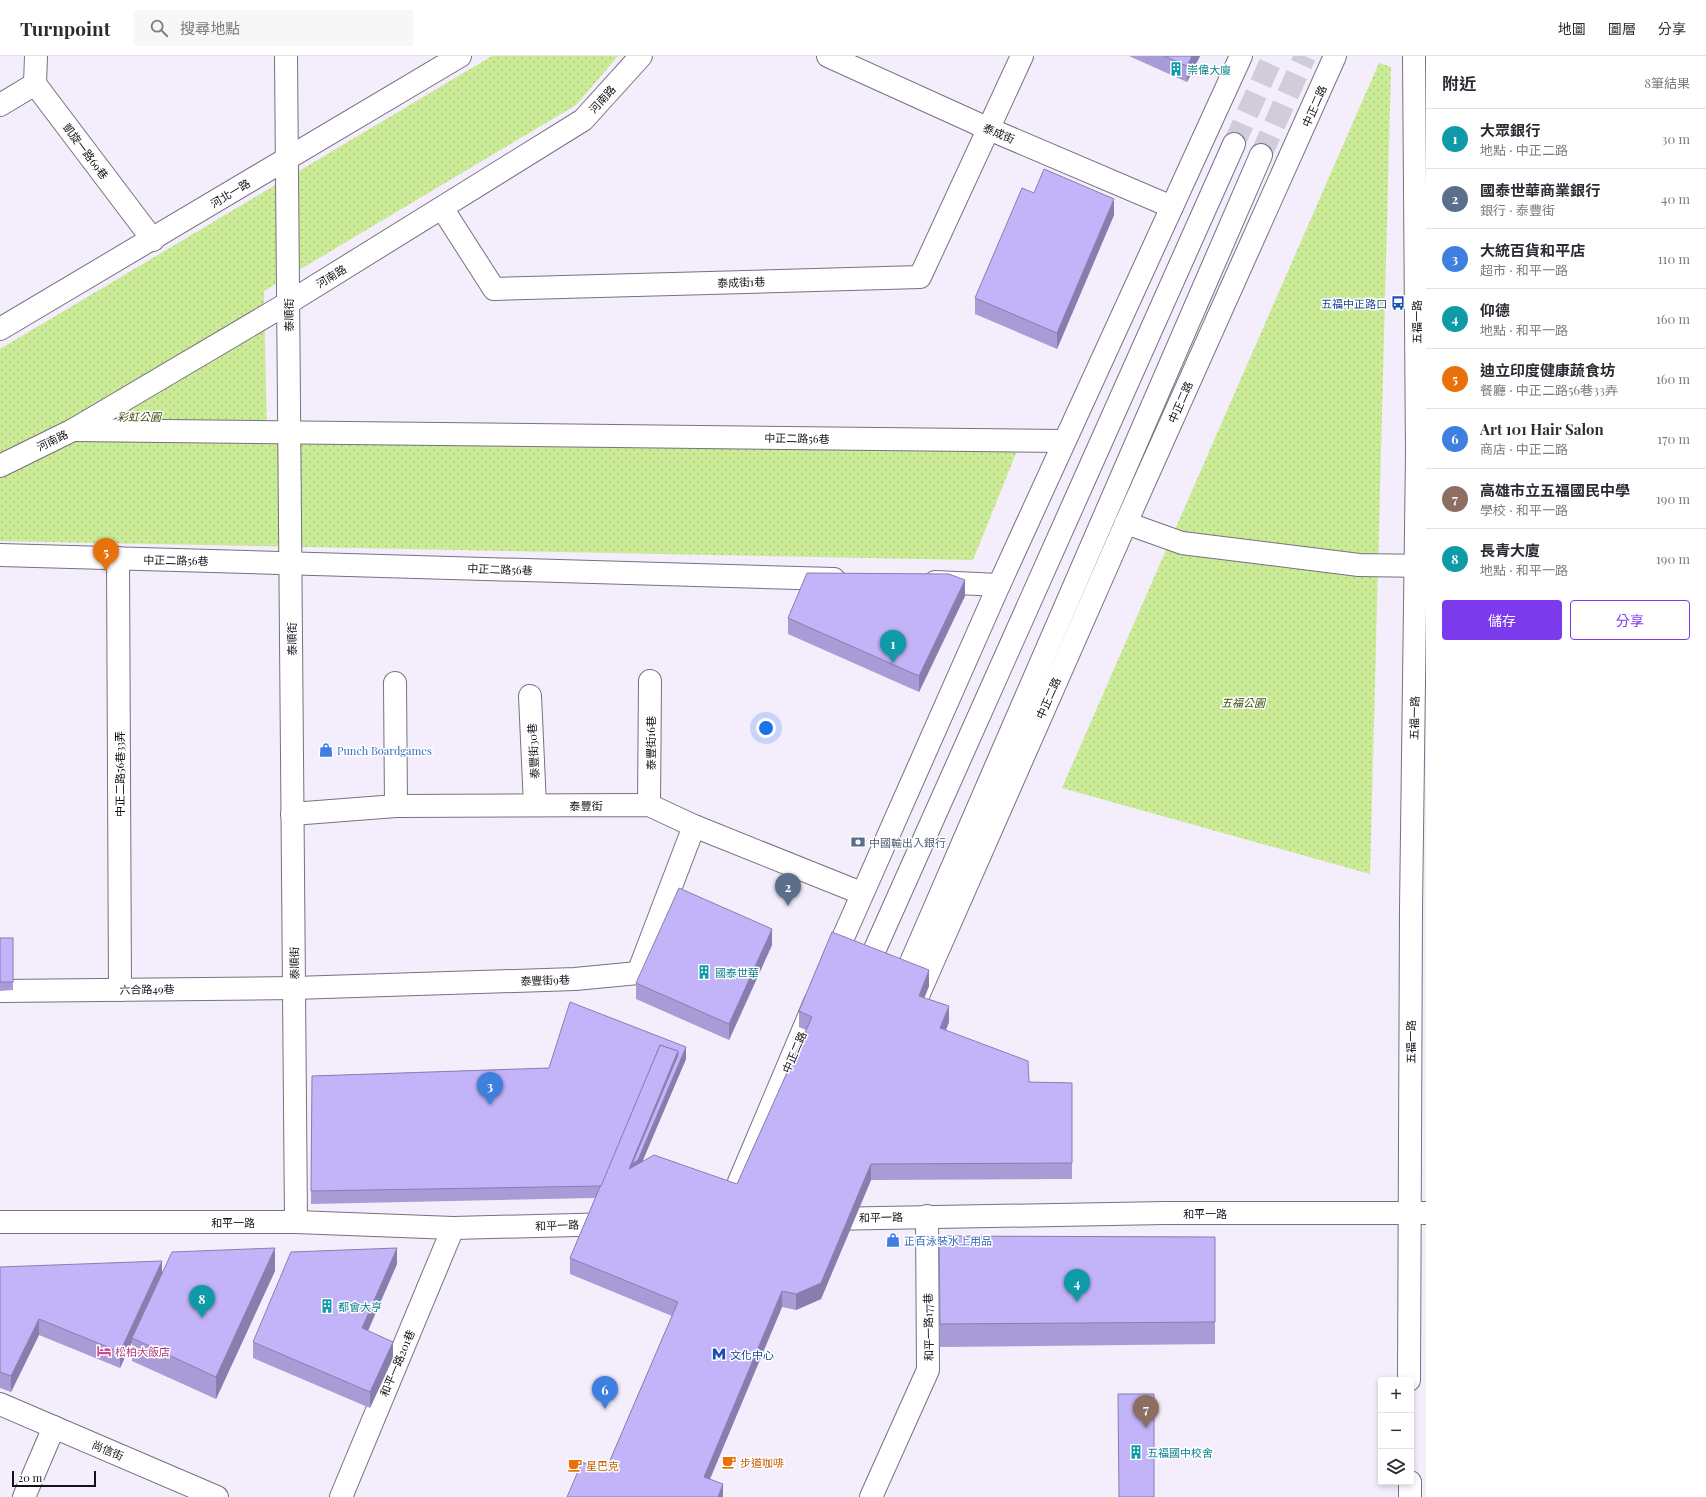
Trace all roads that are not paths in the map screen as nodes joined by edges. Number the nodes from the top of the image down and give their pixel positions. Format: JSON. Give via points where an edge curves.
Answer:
{"nodes":[{"id":1,"x":36,"y":56,"type":"edge"},
{"id":2,"x":286,"y":56,"type":"edge"},
{"id":3,"x":460,"y":56,"type":"edge"},
{"id":4,"x":641,"y":56,"type":"edge"},
{"id":5,"x":828,"y":56,"type":"edge"},
{"id":6,"x":1022,"y":56,"type":"edge"},
{"id":7,"x":1241,"y":56,"type":"edge"},
{"id":8,"x":1335,"y":56,"type":"edge"},
{"id":9,"x":1414,"y":56,"type":"edge"},
{"id":10,"x":35,"y":84,"type":"junction"},
{"id":11,"x":0,"y":105,"type":"edge"},
{"id":12,"x":989,"y":128,"type":"junction"},
{"id":13,"x":1234,"y":144,"type":"tunnel mouth"},
{"id":14,"x":1261,"y":156,"type":"tunnel mouth"},
{"id":15,"x":287,"y":158,"type":"junction"},
{"id":16,"x":1172,"y":207,"type":"junction"},
{"id":17,"x":442,"y":208,"type":"junction"},
{"id":18,"x":153,"y":240,"type":"junction"},
{"id":19,"x":288,"y":303,"type":"junction"},
{"id":20,"x":0,"y":329,"type":"edge"},
{"id":21,"x":73,"y":430,"type":"junction"},
{"id":22,"x":289,"y":432,"type":"junction"},
{"id":23,"x":1064,"y":441,"type":"junction"},
{"id":24,"x":1422,"y":454,"type":"edge"},
{"id":25,"x":0,"y":466,"type":"edge"},
{"id":26,"x":1126,"y":523,"type":"junction"},
{"id":27,"x":0,"y":555,"type":"edge"},
{"id":28,"x":118,"y":558,"type":"junction"},
{"id":29,"x":290,"y":562,"type":"junction"},
{"id":30,"x":1421,"y":566,"type":"edge"},
{"id":31,"x":852,"y":580,"type":"edge"},
{"id":32,"x":915,"y":582,"type":"edge"},
{"id":33,"x":999,"y":585,"type":"junction"},
{"id":34,"x":650,"y":681,"type":"dead end"},
{"id":35,"x":395,"y":683,"type":"dead end"},
{"id":36,"x":530,"y":696,"type":"dead end"},
{"id":37,"x":535,"y":805,"type":"junction"},
{"id":38,"x":649,"y":805,"type":"junction"},
{"id":39,"x":396,"y":806,"type":"junction"},
{"id":40,"x":292,"y":814,"type":"junction"},
{"id":41,"x":694,"y":826,"type":"junction"},
{"id":42,"x":861,"y":893,"type":"junction"},
{"id":43,"x":294,"y":988,"type":"junction"},
{"id":44,"x":120,"y":990,"type":"junction"},
{"id":45,"x":0,"y":991,"type":"edge"},
{"id":46,"x":856,"y":992,"type":"edge"},
{"id":47,"x":830,"y":1199,"type":"edge"},
{"id":48,"x":730,"y":1201,"type":"edge"},
{"id":49,"x":1417,"y":1213,"type":"edge"},
{"id":50,"x":927,"y":1216,"type":"junction"},
{"id":51,"x":0,"y":1222,"type":"edge"},
{"id":52,"x":296,"y":1222,"type":"junction"},
{"id":53,"x":632,"y":1223,"type":"edge"},
{"id":54,"x":453,"y":1228,"type":"junction"},
{"id":55,"x":1409,"y":1377,"type":"edge"},
{"id":56,"x":0,"y":1404,"type":"edge"},
{"id":57,"x":54,"y":1427,"type":"junction"},
{"id":58,"x":1410,"y":1485,"type":"edge"},
{"id":59,"x":204,"y":1494,"type":"edge"},
{"id":60,"x":24,"y":1497,"type":"edge"},
{"id":61,"x":341,"y":1497,"type":"edge"},
{"id":62,"x":872,"y":1497,"type":"edge"},
{"id":63,"x":1410,"y":1497,"type":"edge"}],
"edges":[{"from":1,"to":10,"type":"street"},
{"from":2,"to":15,"type":"street","name":"泰順街"},
{"from":3,"to":15,"type":"street","name":"河北一路"},
{"from":4,"to":17,"type":"street","name":"河南路","via":[[583,120]]},
{"from":5,"to":12,"type":"street","name":"泰成街"},
{"from":6,"to":12,"type":"street"},
{"from":7,"to":16,"type":"street","name":"中正二路"},
{"from":8,"to":26,"type":"street","name":"中正二路"},
{"from":9,"to":24,"type":"street","name":"五福一路"},
{"from":10,"to":11,"type":"street"},
{"from":10,"to":18,"type":"street","name":"凱旋一路69巷"},
{"from":12,"to":16,"type":"street","name":"泰成街"},
{"from":12,"to":17,"type":"street","name":"泰成街1巷","via":[[920,277],[494,289]]},
{"from":13,"to":46,"type":"street"},
{"from":14,"to":26,"type":"street","name":"中正二路","via":[[901,1010]]},
{"from":15,"to":18,"type":"street","name":"河北一路"},
{"from":15,"to":19,"type":"street","name":"泰順街"},
{"from":16,"to":23,"type":"street","name":"中正二路"},
{"from":17,"to":19,"type":"street","name":"河南路"},
{"from":18,"to":20,"type":"street","name":"河北一路"},
{"from":19,"to":21,"type":"street","name":"河南路"},
{"from":19,"to":22,"type":"street","name":"泰順街"},
{"from":21,"to":22,"type":"street","name":"中正二路56巷"},
{"from":21,"to":25,"type":"street","name":"河南路"},
{"from":22,"to":23,"type":"street","name":"中正二路56巷"},
{"from":22,"to":29,"type":"street","name":"泰順街"},
{"from":23,"to":33,"type":"street","name":"中正二路"},
{"from":24,"to":30,"type":"street","name":"五福一路"},
{"from":26,"to":30,"type":"street","via":[[1182,543],[1359,565]]},
{"from":27,"to":28,"type":"street","name":"中正二路56巷"},
{"from":28,"to":29,"type":"street","name":"中正二路56巷"},
{"from":28,"to":44,"type":"street","name":"中正二路56巷33弄"},
{"from":29,"to":31,"type":"street","name":"中正二路56巷"},
{"from":29,"to":40,"type":"street","name":"泰順街"},
{"from":30,"to":49,"type":"street","name":"五福一路"},
{"from":32,"to":33,"type":"street"},
{"from":33,"to":42,"type":"street","name":"中正二路"},
{"from":34,"to":38,"type":"street","name":"泰豐街16巷"},
{"from":35,"to":39,"type":"street"},
{"from":36,"to":37,"type":"street","name":"泰豐街30巷"},
{"from":37,"to":38,"type":"street","name":"泰豐街"},
{"from":37,"to":39,"type":"street","name":"泰豐街"},
{"from":38,"to":41,"type":"street","name":"泰豐街"},
{"from":39,"to":40,"type":"street","name":"泰豐街"},
{"from":40,"to":43,"type":"street","name":"泰順街"},
{"from":41,"to":42,"type":"street","name":"泰豐街"},
{"from":41,"to":43,"type":"street","name":"泰豐街9巷","via":[[638,973],[575,979]]},
{"from":42,"to":48,"type":"street","name":"中正二路"},
{"from":43,"to":44,"type":"street","name":"六合路49巷"},
{"from":43,"to":52,"type":"street","name":"泰順街"},
{"from":44,"to":45,"type":"street","name":"六合路49巷"},
{"from":47,"to":50,"type":"street","name":"和平一路","via":[[814,1223]]},
{"from":49,"to":50,"type":"street","name":"和平一路"},
{"from":49,"to":55,"type":"street","name":"五福一路"},
{"from":50,"to":62,"type":"street","name":"和平一路177巷","via":[[928,1370]]},
{"from":51,"to":52,"type":"street","name":"和平一路"},
{"from":52,"to":54,"type":"street","name":"和平一路"},
{"from":53,"to":54,"type":"street","name":"和平一路"},
{"from":54,"to":61,"type":"street","name":"和平一路201巷"},
{"from":56,"to":57,"type":"street","name":"尚信街"},
{"from":57,"to":59,"type":"street","name":"尚信街"},
{"from":57,"to":60,"type":"street"},
{"from":58,"to":63,"type":"street"}]}
